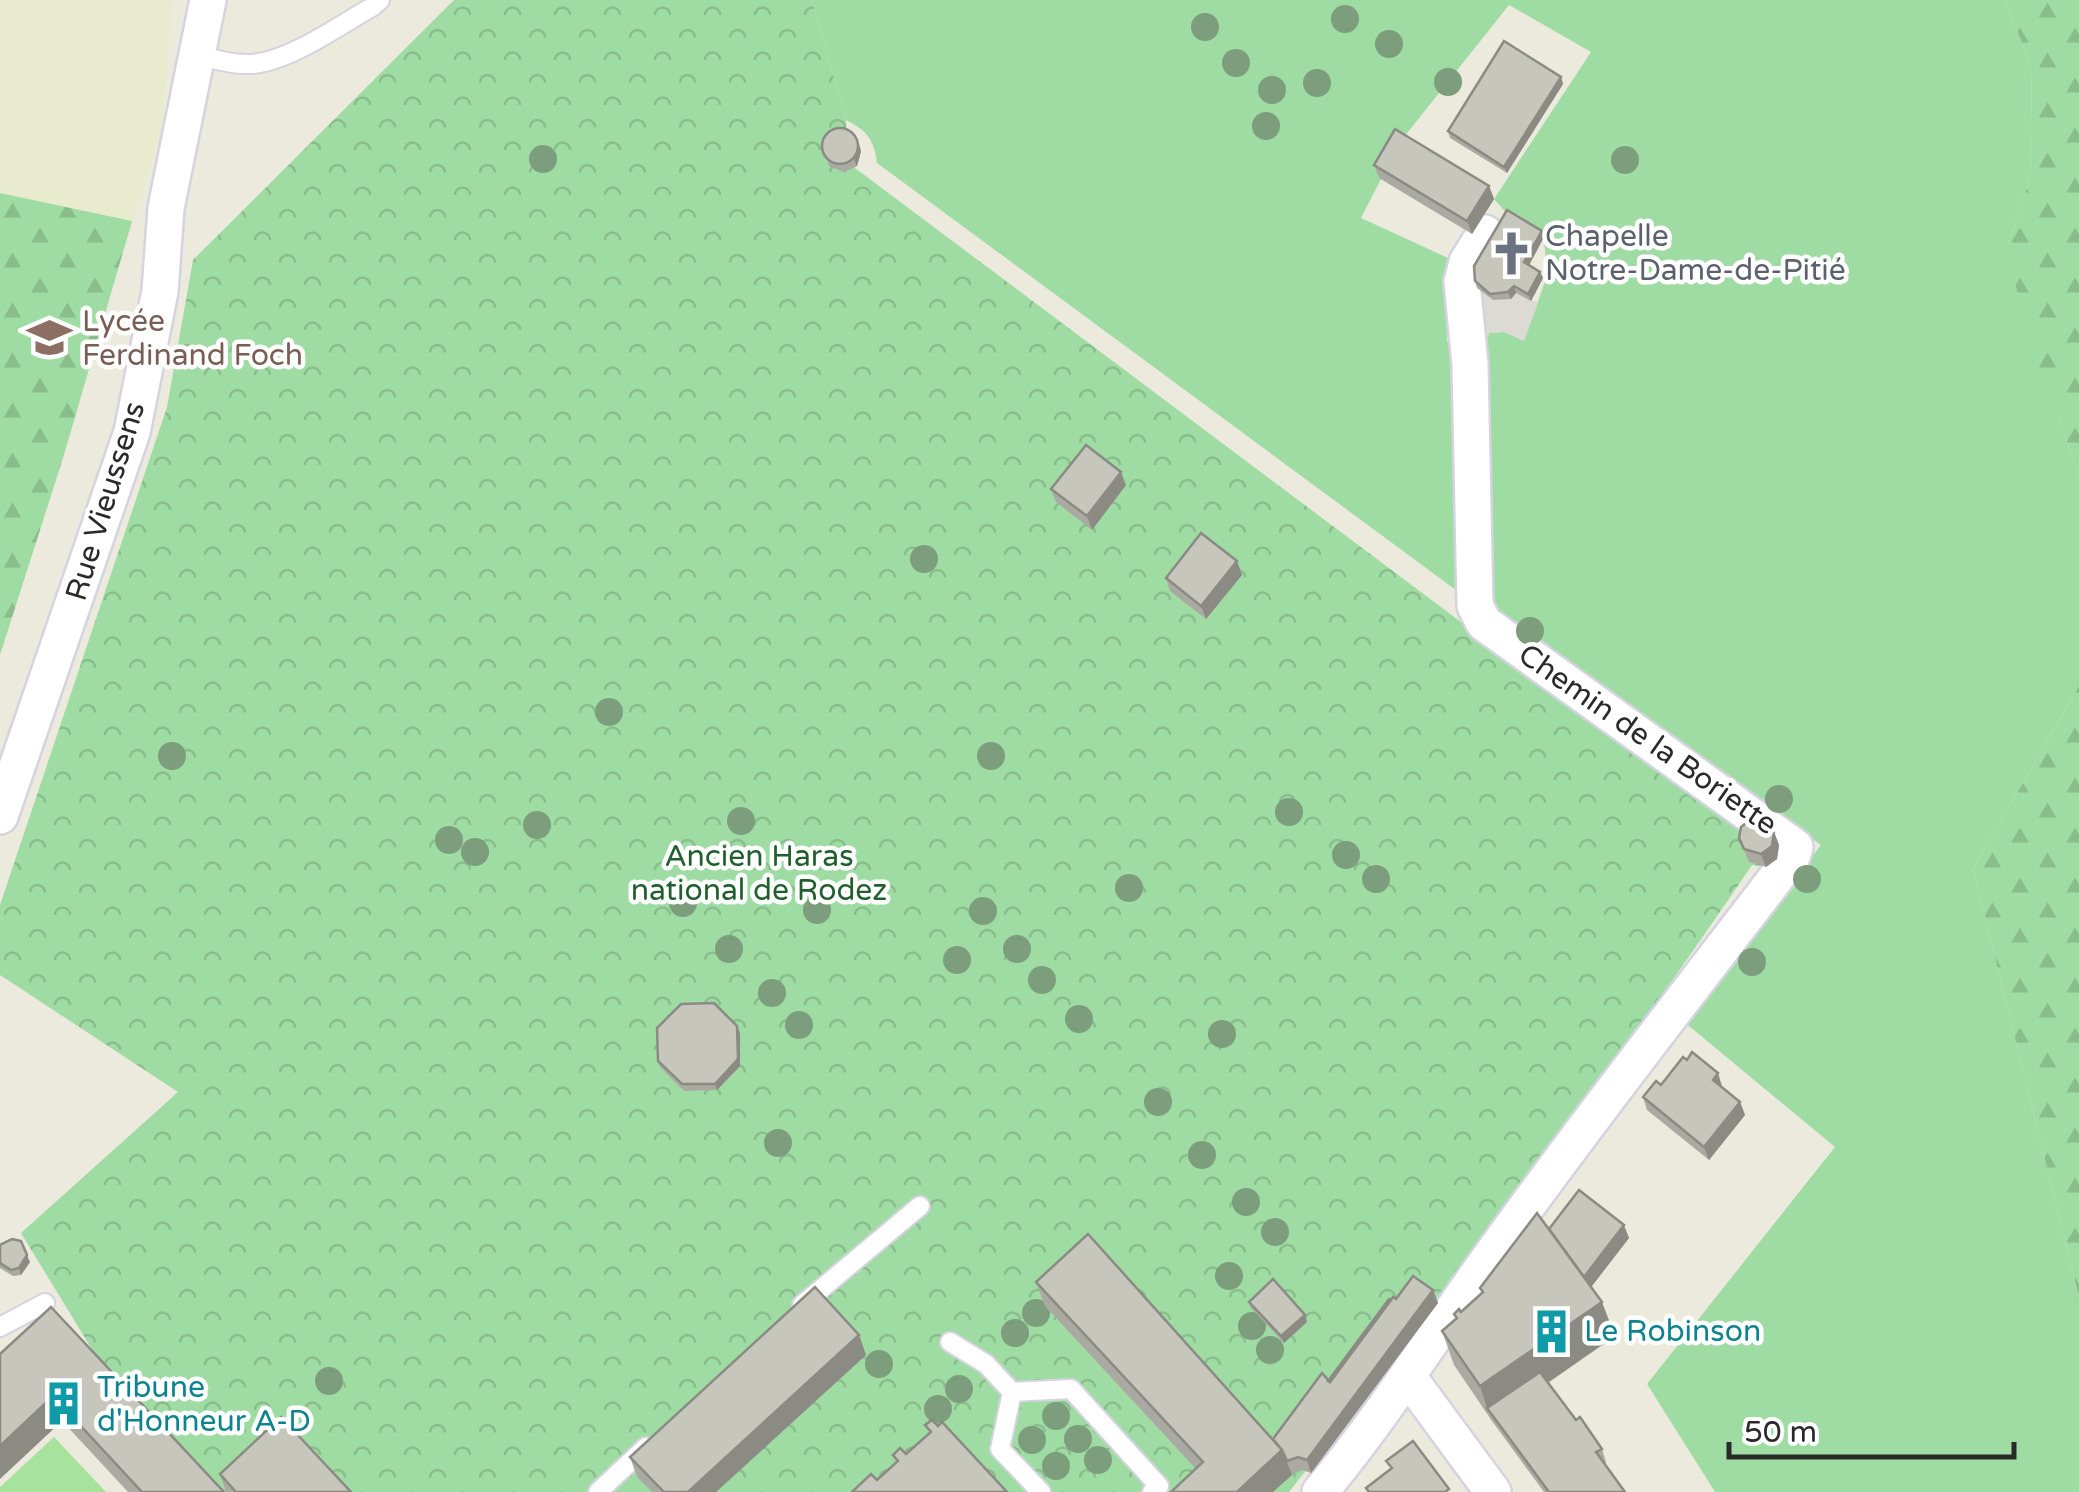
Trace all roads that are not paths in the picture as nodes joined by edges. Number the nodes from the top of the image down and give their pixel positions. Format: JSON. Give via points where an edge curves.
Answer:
{"nodes":[{"id":1,"x":208,"y":0,"type":"edge"},
{"id":2,"x":380,"y":0,"type":"edge"},
{"id":3,"x":198,"y":55,"type":"junction"},
{"id":4,"x":1485,"y":233,"type":"dead end"},
{"id":5,"x":0,"y":816,"type":"edge"},
{"id":6,"x":920,"y":1206,"type":"dead end"},
{"id":7,"x":45,"y":1303,"type":"dead end"},
{"id":8,"x":786,"y":1319,"type":"edge"},
{"id":9,"x":0,"y":1327,"type":"edge"},
{"id":10,"x":950,"y":1342,"type":"dead end"},
{"id":11,"x":1409,"y":1378,"type":"junction"},
{"id":12,"x":1012,"y":1392,"type":"junction"},
{"id":13,"x":660,"y":1436,"type":"edge"},
{"id":14,"x":603,"y":1490,"type":"edge"},
{"id":15,"x":1041,"y":1492,"type":"edge"},
{"id":16,"x":1152,"y":1492,"type":"edge"},
{"id":17,"x":1320,"y":1492,"type":"edge"},
{"id":18,"x":1494,"y":1492,"type":"edge"}],
"edges":[{"from":1,"to":3,"type":"street","name":"Rue Vieussens"},
{"from":2,"to":3,"type":"lane","via":[[278,58],[254,64]]},
{"from":3,"to":5,"type":"street","name":"Rue Vieussens","via":[[166,208],[160,291],[132,432]]},
{"from":4,"to":11,"type":"street","name":"Chemin de la Boriette","via":[[1462,282],[1475,606],[1484,624],[1796,847]]},
{"from":6,"to":8,"type":"lane"},
{"from":7,"to":9,"type":"lane"},
{"from":10,"to":12,"type":"lane","via":[[986,1364]]},
{"from":11,"to":17,"type":"street","name":"Chemin de la Boriette"},
{"from":11,"to":18,"type":"street"},
{"from":12,"to":15,"type":"lane","via":[[1000,1449]]},
{"from":12,"to":16,"type":"lane","via":[[1071,1389],[1159,1486]]},
{"from":13,"to":14,"type":"lane"}]}
